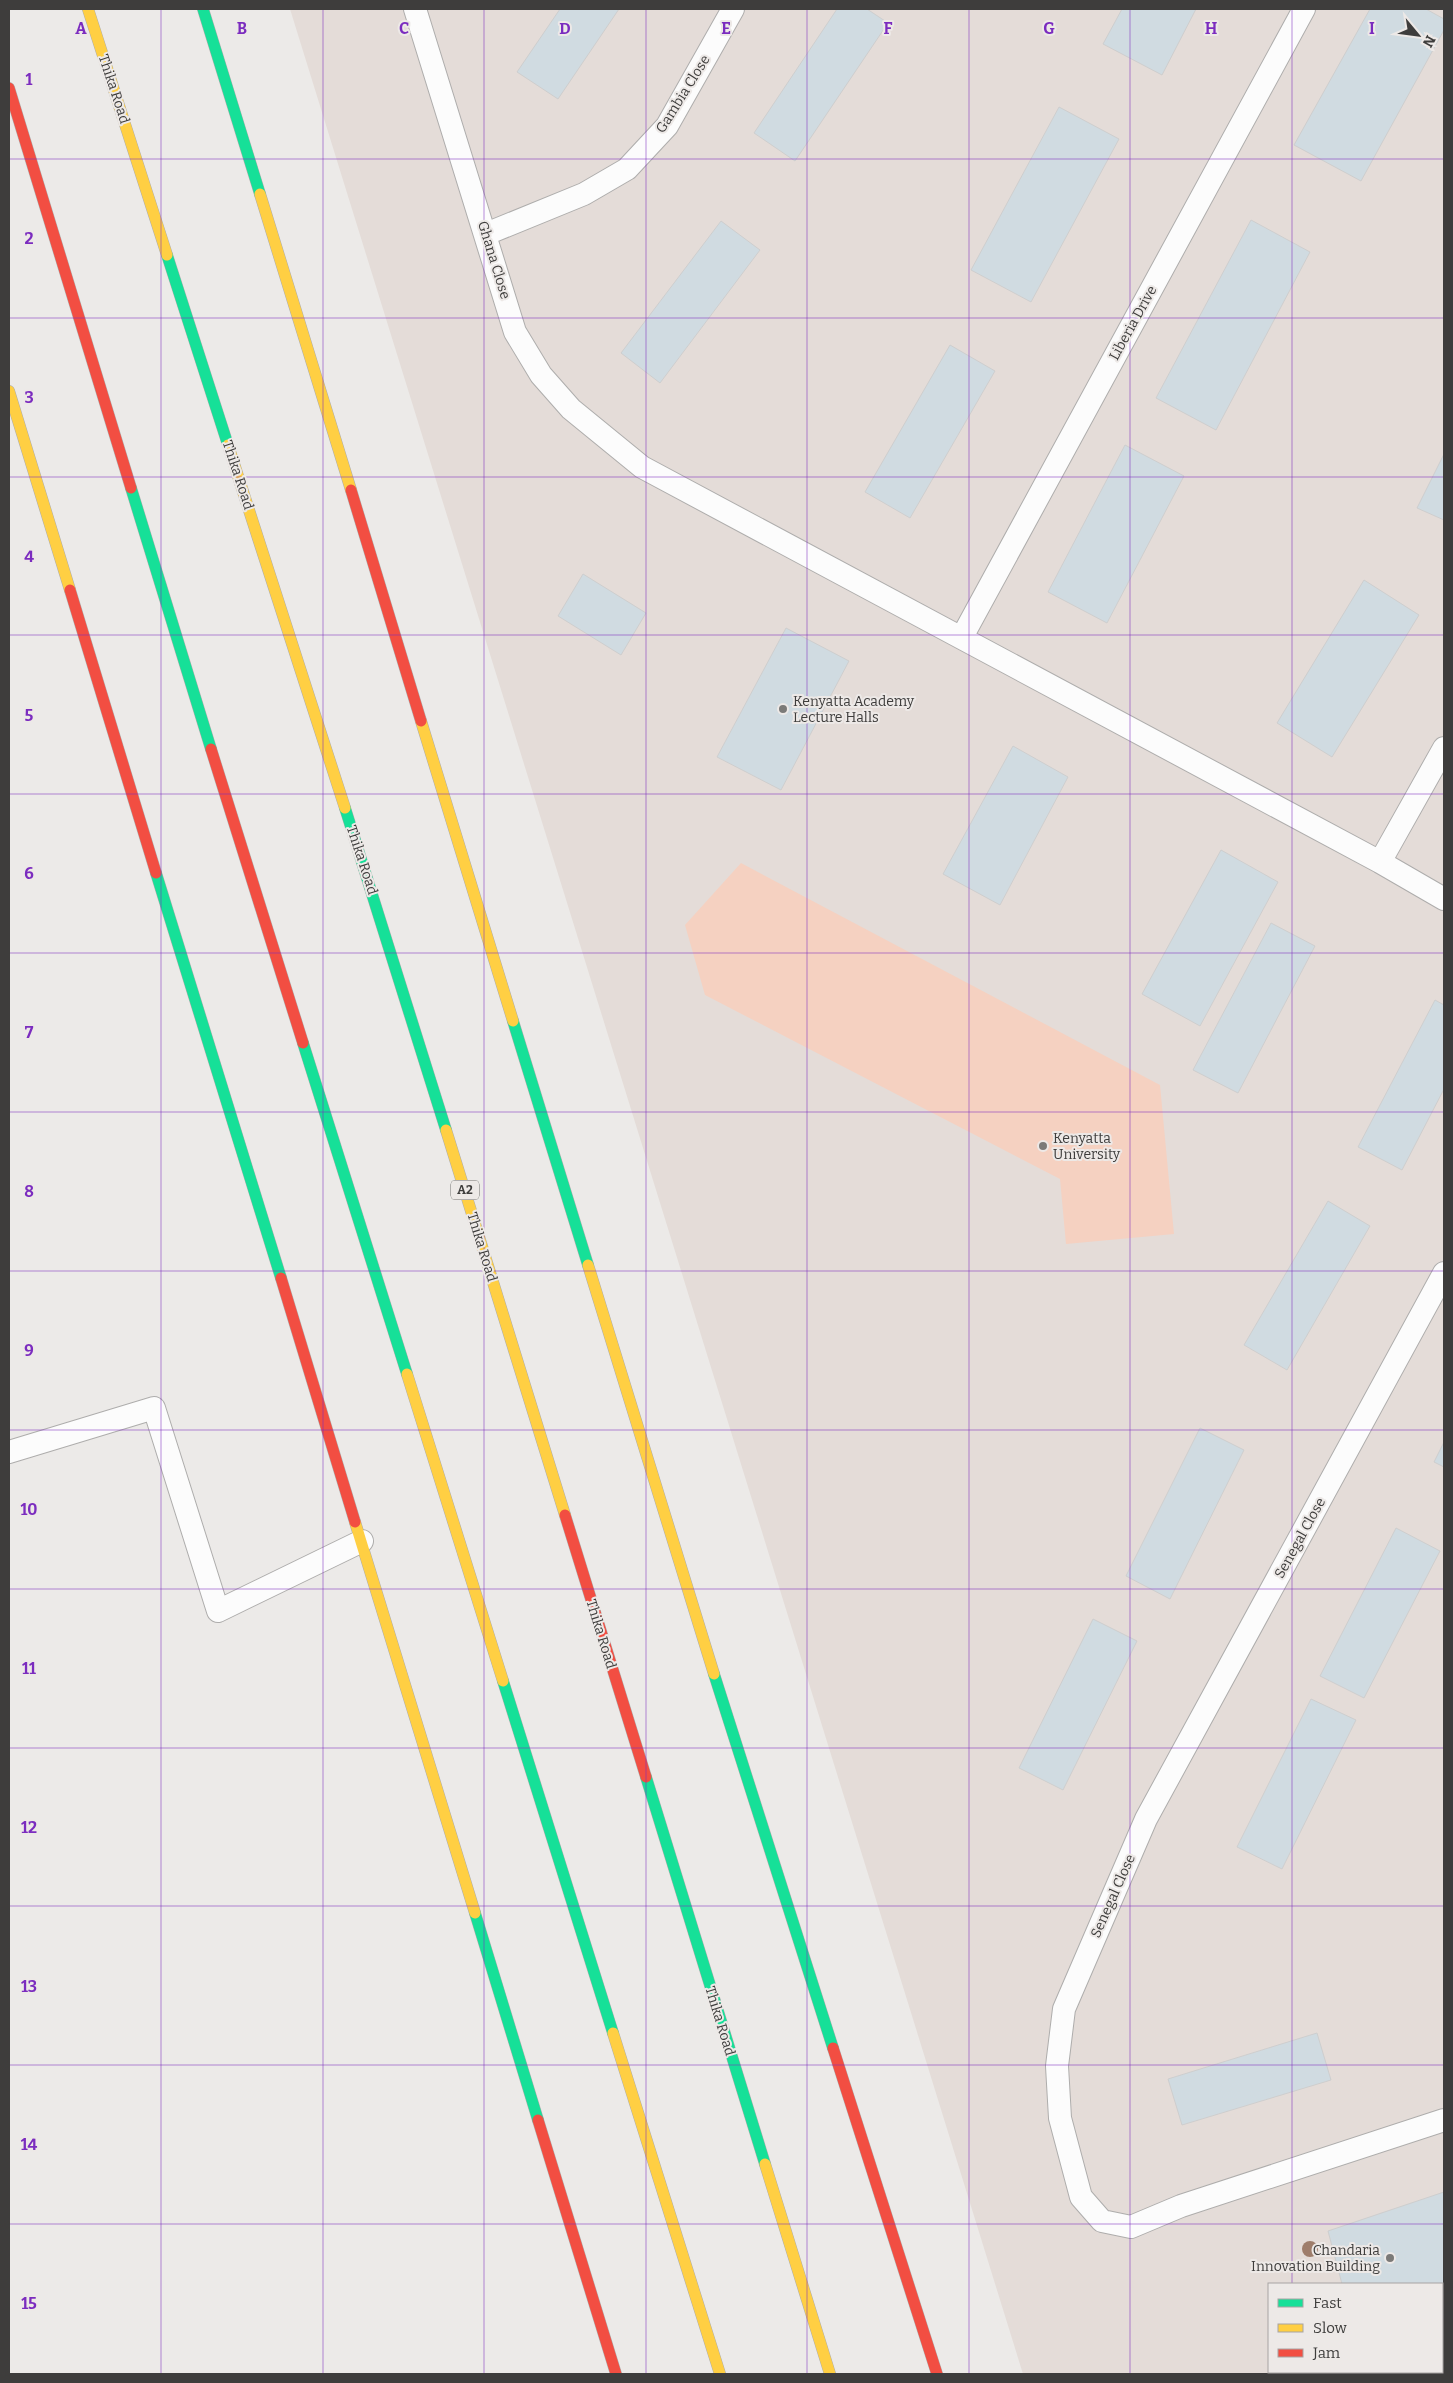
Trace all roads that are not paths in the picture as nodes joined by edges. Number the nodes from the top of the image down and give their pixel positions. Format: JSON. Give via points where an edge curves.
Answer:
{"nodes":[{"id":1,"x":88,"y":9,"type":"edge"},
{"id":2,"x":203,"y":9,"type":"edge"},
{"id":3,"x":415,"y":9,"type":"edge"},
{"id":4,"x":733,"y":9,"type":"edge"},
{"id":5,"x":1304,"y":9,"type":"edge"},
{"id":6,"x":9,"y":88,"type":"edge"},
{"id":7,"x":486,"y":234,"type":"junction"},
{"id":8,"x":9,"y":391,"type":"edge"},
{"id":9,"x":962,"y":637,"type":"junction"},
{"id":10,"x":1444,"y":748,"type":"edge"},
{"id":11,"x":1380,"y":862,"type":"junction"},
{"id":12,"x":1444,"y":899,"type":"edge"},
{"id":13,"x":1444,"y":1272,"type":"edge"},
{"id":14,"x":9,"y":1452,"type":"edge"},
{"id":15,"x":362,"y":1541,"type":"junction"},
{"id":16,"x":1444,"y":2120,"type":"edge"},
{"id":17,"x":616,"y":2374,"type":"edge"},
{"id":18,"x":720,"y":2374,"type":"edge"},
{"id":19,"x":830,"y":2374,"type":"edge"},
{"id":20,"x":937,"y":2374,"type":"edge"}],
"edges":[{"from":1,"to":19,"type":"main road","name":"Thika Road","number":"A2","via":[[396,964]]},
{"from":2,"to":20,"type":"main road","via":[[688,1592]]},
{"from":3,"to":7,"type":"lane","name":"Ghana Close"},
{"from":4,"to":7,"type":"lane","name":"Gambia Close","via":[[667,126],[627,169],[584,194]]},
{"from":5,"to":9,"type":"lane","name":"Liberia Drive"},
{"from":6,"to":18,"type":"main road","via":[[217,769]]},
{"from":7,"to":9,"type":"lane","name":"Ghana Close","via":[[515,332],[541,375],[571,409],[642,467]]},
{"from":8,"to":15,"type":"main road"},
{"from":9,"to":11,"type":"lane","name":"Ghana Close"},
{"from":10,"to":11,"type":"lane"},
{"from":11,"to":12,"type":"lane","name":"Ghana Close"},
{"from":13,"to":16,"type":"lane","name":"Senegal Close","via":[[1146,1819],[1064,2009],[1057,2066],[1060,2118],[1081,2197],[1102,2221],[1131,2227],[1181,2206]]},
{"from":14,"to":15,"type":"lane","via":[[154,1408],[218,1611]]},
{"from":15,"to":17,"type":"main road"}]}
